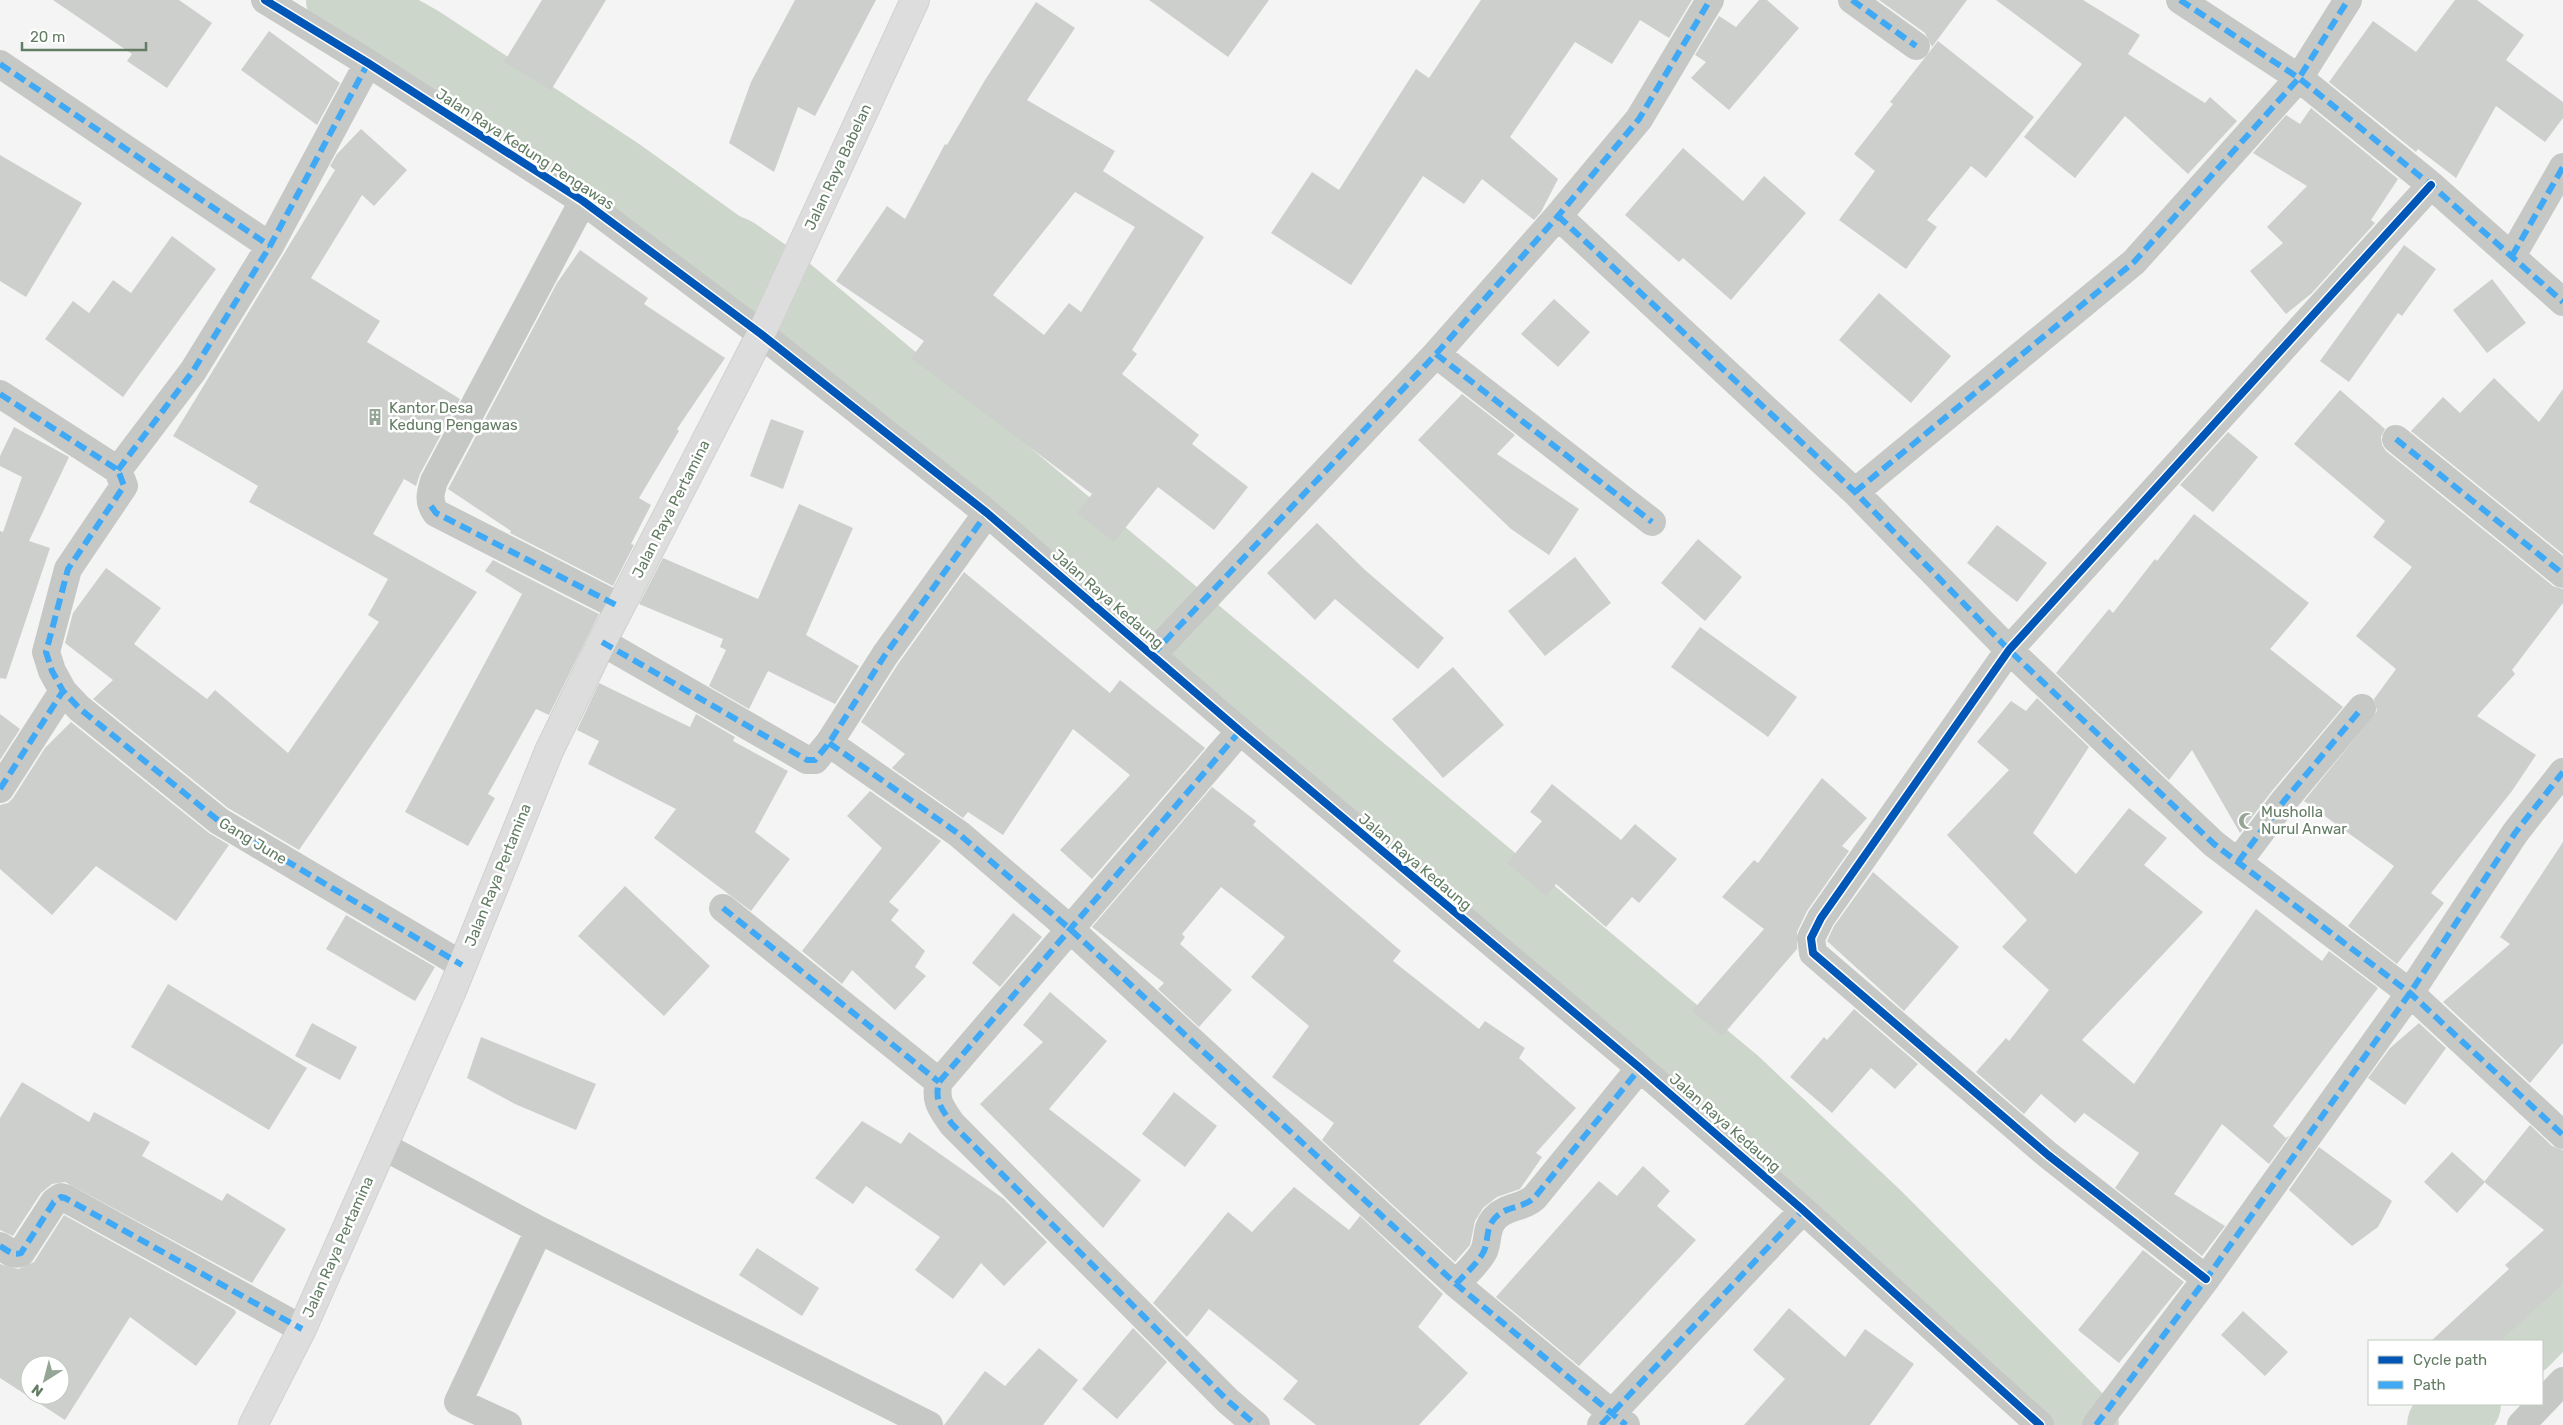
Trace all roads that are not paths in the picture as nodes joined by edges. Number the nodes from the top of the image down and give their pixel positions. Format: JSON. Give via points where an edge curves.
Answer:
{"nodes":[{"id":1,"x":265,"y":0,"type":"edge"},
{"id":2,"x":915,"y":0,"type":"edge"},
{"id":3,"x":1710,"y":0,"type":"edge"},
{"id":4,"x":1852,"y":0,"type":"edge"},
{"id":5,"x":2180,"y":0,"type":"edge"},
{"id":6,"x":2348,"y":0,"type":"edge"},
{"id":7,"x":1916,"y":46,"type":"dead end"},
{"id":8,"x":368,"y":63,"type":"junction"},
{"id":9,"x":0,"y":64,"type":"edge"},
{"id":10,"x":2299,"y":78,"type":"junction"},
{"id":11,"x":2563,"y":167,"type":"edge"},
{"id":12,"x":2431,"y":185,"type":"junction"},
{"id":13,"x":583,"y":202,"type":"junction"},
{"id":14,"x":1558,"y":216,"type":"junction"},
{"id":15,"x":270,"y":246,"type":"junction"},
{"id":16,"x":2512,"y":256,"type":"junction"},
{"id":17,"x":2563,"y":302,"type":"edge"},
{"id":18,"x":761,"y":334,"type":"junction"},
{"id":19,"x":1436,"y":354,"type":"junction"},
{"id":20,"x":0,"y":394,"type":"edge"},
{"id":21,"x":2396,"y":439,"type":"dead end"},
{"id":22,"x":118,"y":470,"type":"junction"},
{"id":23,"x":1855,"y":492,"type":"junction"},
{"id":24,"x":987,"y":513,"type":"junction"},
{"id":25,"x":1652,"y":522,"type":"dead end"},
{"id":26,"x":2563,"y":574,"type":"edge"},
{"id":27,"x":620,"y":606,"type":"junction"},
{"id":28,"x":602,"y":642,"type":"junction"},
{"id":29,"x":1160,"y":646,"type":"junction"},
{"id":30,"x":2009,"y":650,"type":"junction"},
{"id":31,"x":63,"y":691,"type":"junction"},
{"id":32,"x":2362,"y":708,"type":"dead end"},
{"id":33,"x":1240,"y":731,"type":"junction"},
{"id":34,"x":830,"y":743,"type":"junction"},
{"id":35,"x":2563,"y":772,"type":"edge"},
{"id":36,"x":0,"y":789,"type":"edge"},
{"id":37,"x":2238,"y":862,"type":"junction"},
{"id":38,"x":723,"y":908,"type":"dead end"},
{"id":39,"x":1070,"y":929,"type":"junction"},
{"id":40,"x":462,"y":965,"type":"junction"},
{"id":41,"x":2410,"y":993,"type":"junction"},
{"id":42,"x":1640,"y":1068,"type":"junction"},
{"id":43,"x":939,"y":1082,"type":"junction"},
{"id":44,"x":2563,"y":1135,"type":"edge"},
{"id":45,"x":383,"y":1146,"type":"junction"},
{"id":46,"x":1803,"y":1210,"type":"junction"},
{"id":47,"x":539,"y":1230,"type":"junction"},
{"id":48,"x":0,"y":1246,"type":"edge"},
{"id":49,"x":2206,"y":1279,"type":"junction"},
{"id":50,"x":1456,"y":1284,"type":"junction"},
{"id":51,"x":302,"y":1329,"type":"junction"},
{"id":52,"x":2563,"y":1381,"type":"edge"},
{"id":53,"x":2543,"y":1403,"type":"edge"},
{"id":54,"x":2541,"y":1405,"type":"edge"},
{"id":55,"x":2103,"y":1417,"type":"edge"},
{"id":56,"x":1613,"y":1421,"type":"edge"},
{"id":57,"x":254,"y":1425,"type":"edge"},
{"id":58,"x":508,"y":1425,"type":"edge"},
{"id":59,"x":929,"y":1425,"type":"edge"},
{"id":60,"x":1256,"y":1425,"type":"edge"},
{"id":61,"x":2040,"y":1425,"type":"edge"},
{"id":62,"x":2521,"y":1425,"type":"edge"}],
"edges":[{"from":1,"to":8,"type":"street","name":"Jalan Raya Kedung Pengawas"},
{"from":2,"to":18,"type":"main road","name":"Jalan Raya Babelan"},
{"from":3,"to":14,"type":"street","via":[[1639,119]]},
{"from":4,"to":7,"type":"street"},
{"from":5,"to":10,"type":"street"},
{"from":6,"to":10,"type":"street"},
{"from":8,"to":13,"type":"street","name":"Jalan Raya Kedung Pengawas"},
{"from":8,"to":15,"type":"street"},
{"from":9,"to":15,"type":"street"},
{"from":10,"to":12,"type":"street"},
{"from":10,"to":23,"type":"street","via":[[2134,262]]},
{"from":11,"to":16,"type":"street"},
{"from":12,"to":16,"type":"street"},
{"from":12,"to":30,"type":"street"},
{"from":13,"to":18,"type":"street","name":"Jalan Raya Kedung Pengawas"},
{"from":13,"to":27,"type":"street","via":[[434,481],[429,496],[436,514]]},
{"from":14,"to":19,"type":"street"},
{"from":14,"to":23,"type":"street"},
{"from":15,"to":22,"type":"street","via":[[193,371]]},
{"from":16,"to":17,"type":"street"},
{"from":18,"to":24,"type":"street","name":"Jalan Raya Kedaung"},
{"from":18,"to":27,"type":"main road","name":"Jalan Raya Pertamina"},
{"from":19,"to":25,"type":"street"},
{"from":19,"to":29,"type":"street"},
{"from":20,"to":22,"type":"street"},
{"from":21,"to":26,"type":"street"},
{"from":22,"to":31,"type":"street","name":"Gang June","via":[[124,486],[68,569],[46,652]]},
{"from":23,"to":30,"type":"street"},
{"from":24,"to":29,"type":"street","name":"Jalan Raya Kedaung"},
{"from":24,"to":34,"type":"street","via":[[885,655]]},
{"from":27,"to":28,"type":"main road","name":"Jalan Raya Pertamina"},
{"from":28,"to":34,"type":"street","via":[[807,760],[815,760]]},
{"from":28,"to":40,"type":"main road","name":"Jalan Raya Pertamina","via":[[549,751]]},
{"from":29,"to":33,"type":"street","name":"Jalan Raya Kedaung"},
{"from":30,"to":37,"type":"street","via":[[2214,844]]},
{"from":30,"to":49,"type":"street","via":[[1821,918],[1810,938],[1813,953],[2048,1155]]},
{"from":31,"to":36,"type":"street"},
{"from":31,"to":40,"type":"street","name":"Gang June","via":[[79,708],[220,821]]},
{"from":32,"to":37,"type":"street"},
{"from":33,"to":39,"type":"street"},
{"from":33,"to":42,"type":"street","name":"Jalan Raya Kedaung"},
{"from":34,"to":39,"type":"street","via":[[959,834]]},
{"from":35,"to":41,"type":"street","via":[[2515,832]]},
{"from":37,"to":41,"type":"street"},
{"from":38,"to":43,"type":"street"},
{"from":39,"to":43,"type":"street"},
{"from":39,"to":50,"type":"street"},
{"from":40,"to":45,"type":"main road","name":"Jalan Raya Pertamina"},
{"from":41,"to":44,"type":"street"},
{"from":41,"to":49,"type":"street"},
{"from":42,"to":46,"type":"street","name":"Jalan Raya Kedaung"},
{"from":42,"to":50,"type":"street","via":[[1535,1197],[1524,1206],[1504,1210],[1491,1223],[1482,1253]]},
{"from":43,"to":60,"type":"street","via":[[938,1103],[952,1124],[1228,1401]]},
{"from":45,"to":47,"type":"street"},
{"from":45,"to":51,"type":"main road","name":"Jalan Raya Pertamina"},
{"from":46,"to":56,"type":"street"},
{"from":46,"to":61,"type":"street","name":"Jalan Raya Kedaung"},
{"from":47,"to":58,"type":"street","via":[[458,1402]]},
{"from":47,"to":59,"type":"street"},
{"from":48,"to":51,"type":"street","via":[[16,1254],[21,1252],[54,1202],[65,1198]]},
{"from":49,"to":55,"type":"street"},
{"from":50,"to":56,"type":"street"},
{"from":51,"to":57,"type":"main road","name":"Jalan Raya Pertamina"},
{"from":52,"to":53,"type":"street"},
{"from":54,"to":62,"type":"street"}]}
